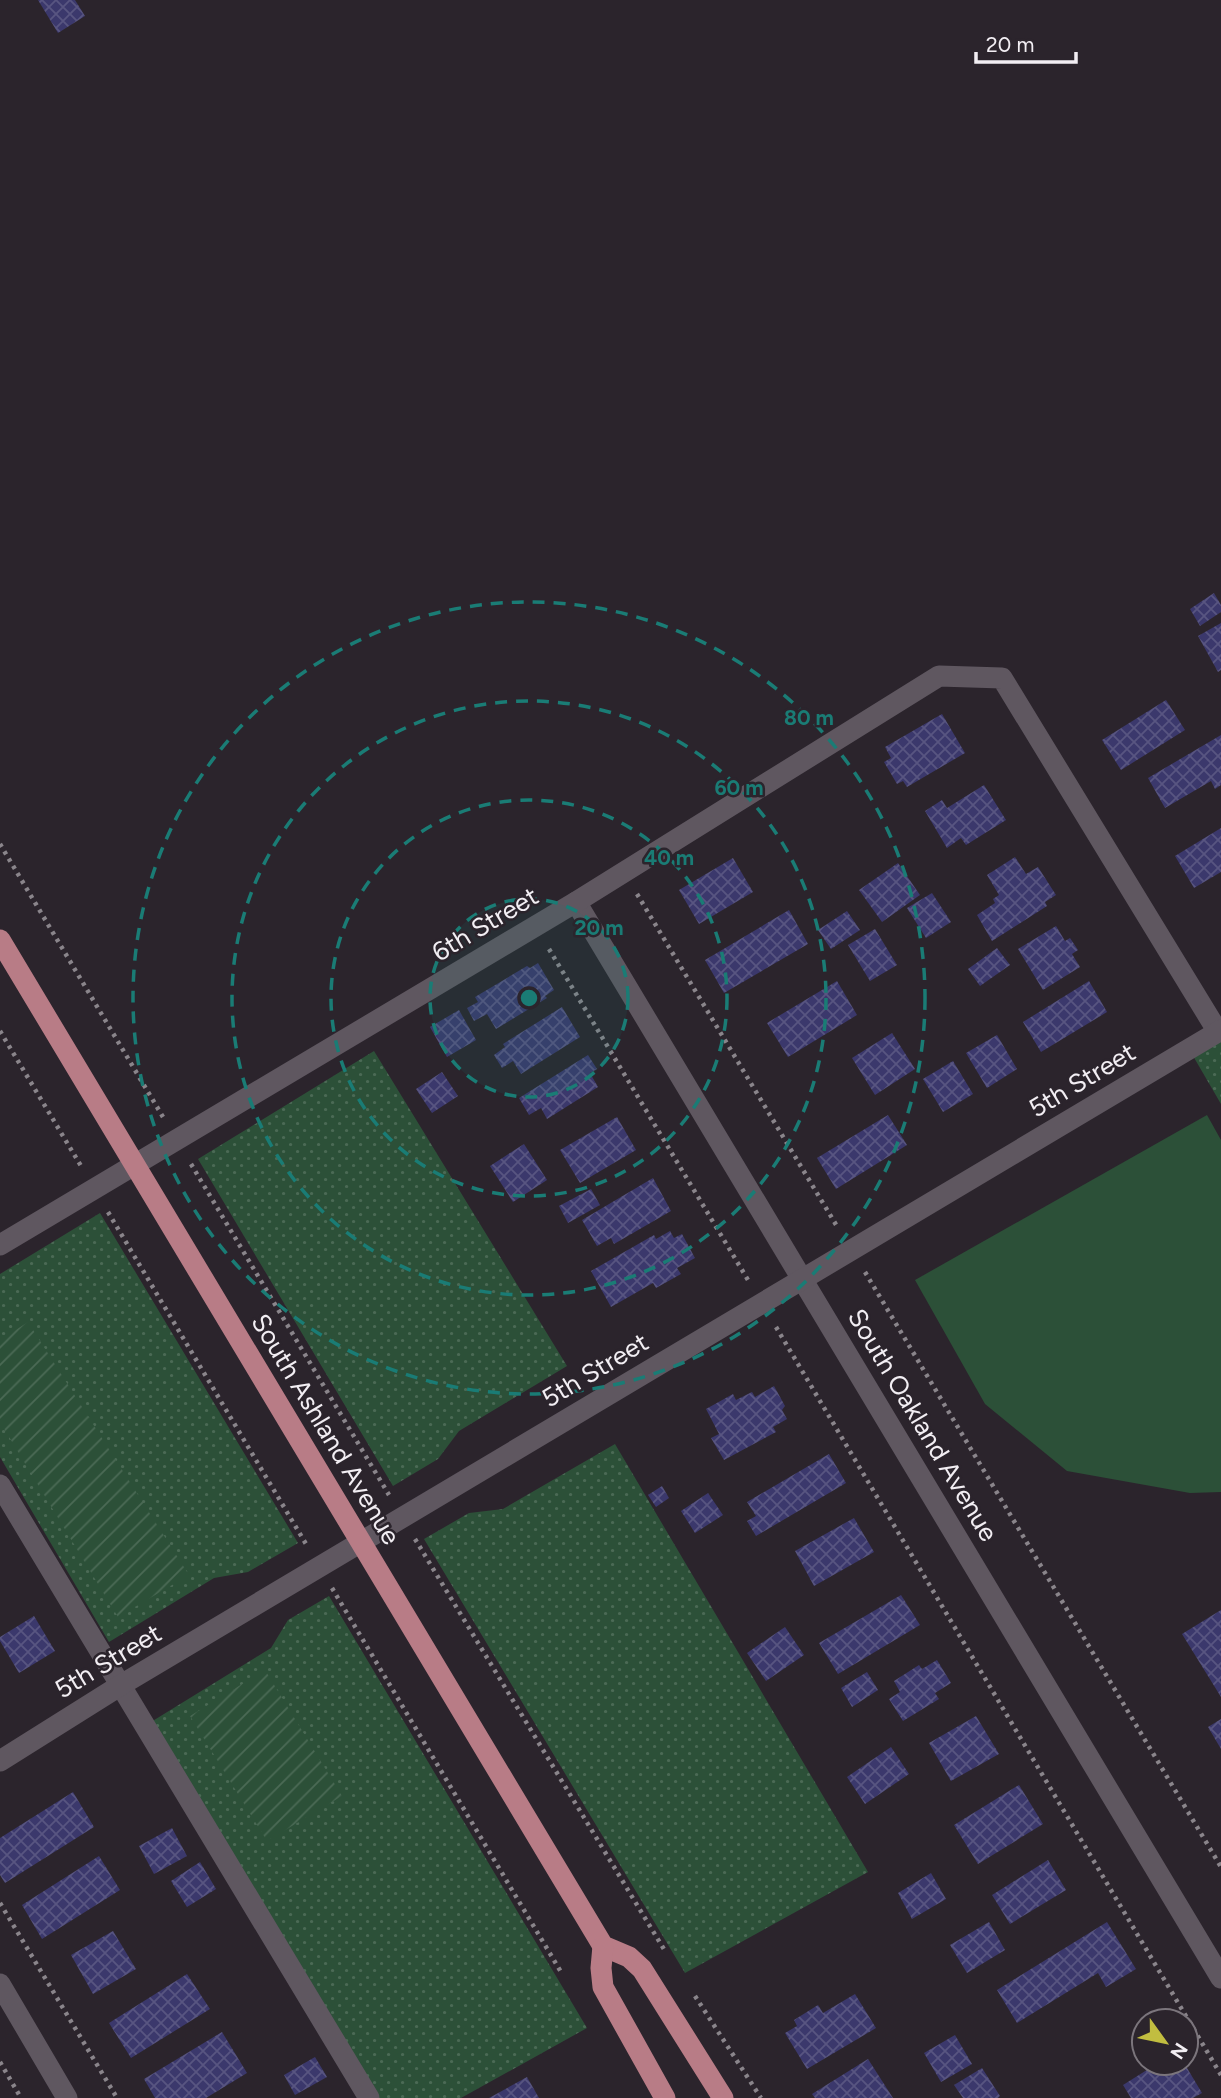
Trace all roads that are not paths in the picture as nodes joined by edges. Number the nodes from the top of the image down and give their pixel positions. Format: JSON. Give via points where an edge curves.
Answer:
{"nodes":[{"id":1,"x":576,"y":902,"type":"junction"},
{"id":2,"x":0,"y":940,"type":"edge"},
{"id":3,"x":1219,"y":1031,"type":"edge"},
{"id":4,"x":0,"y":1245,"type":"edge"},
{"id":5,"x":803,"y":1279,"type":"junction"},
{"id":6,"x":0,"y":1485,"type":"edge"},
{"id":7,"x":121,"y":1685,"type":"junction"},
{"id":8,"x":0,"y":1761,"type":"edge"},
{"id":9,"x":603,"y":1946,"type":"junction"},
{"id":10,"x":1221,"y":1978,"type":"edge"},
{"id":11,"x":0,"y":1984,"type":"edge"},
{"id":12,"x":67,"y":2098,"type":"edge"},
{"id":13,"x":369,"y":2098,"type":"edge"},
{"id":14,"x":665,"y":2098,"type":"edge"},
{"id":15,"x":723,"y":2098,"type":"edge"}],
"edges":[{"from":1,"to":3,"type":"street","name":"6th Street","via":[[939,676],[1002,678]]},
{"from":1,"to":4,"type":"street","name":"6th Street"},
{"from":1,"to":5,"type":"street","name":"South Oakland Avenue"},
{"from":2,"to":9,"type":"main road","name":"South Ashland Avenue"},
{"from":3,"to":5,"type":"street","name":"5th Street"},
{"from":5,"to":7,"type":"street","name":"5th Street"},
{"from":5,"to":10,"type":"street","name":"South Oakland Avenue"},
{"from":6,"to":7,"type":"street"},
{"from":7,"to":8,"type":"street","name":"5th Street"},
{"from":7,"to":13,"type":"street"},
{"from":9,"to":14,"type":"main road","via":[[603,1987]]},
{"from":9,"to":15,"type":"main road","via":[[629,1957],[642,1969]]},
{"from":11,"to":12,"type":"street"}]}
